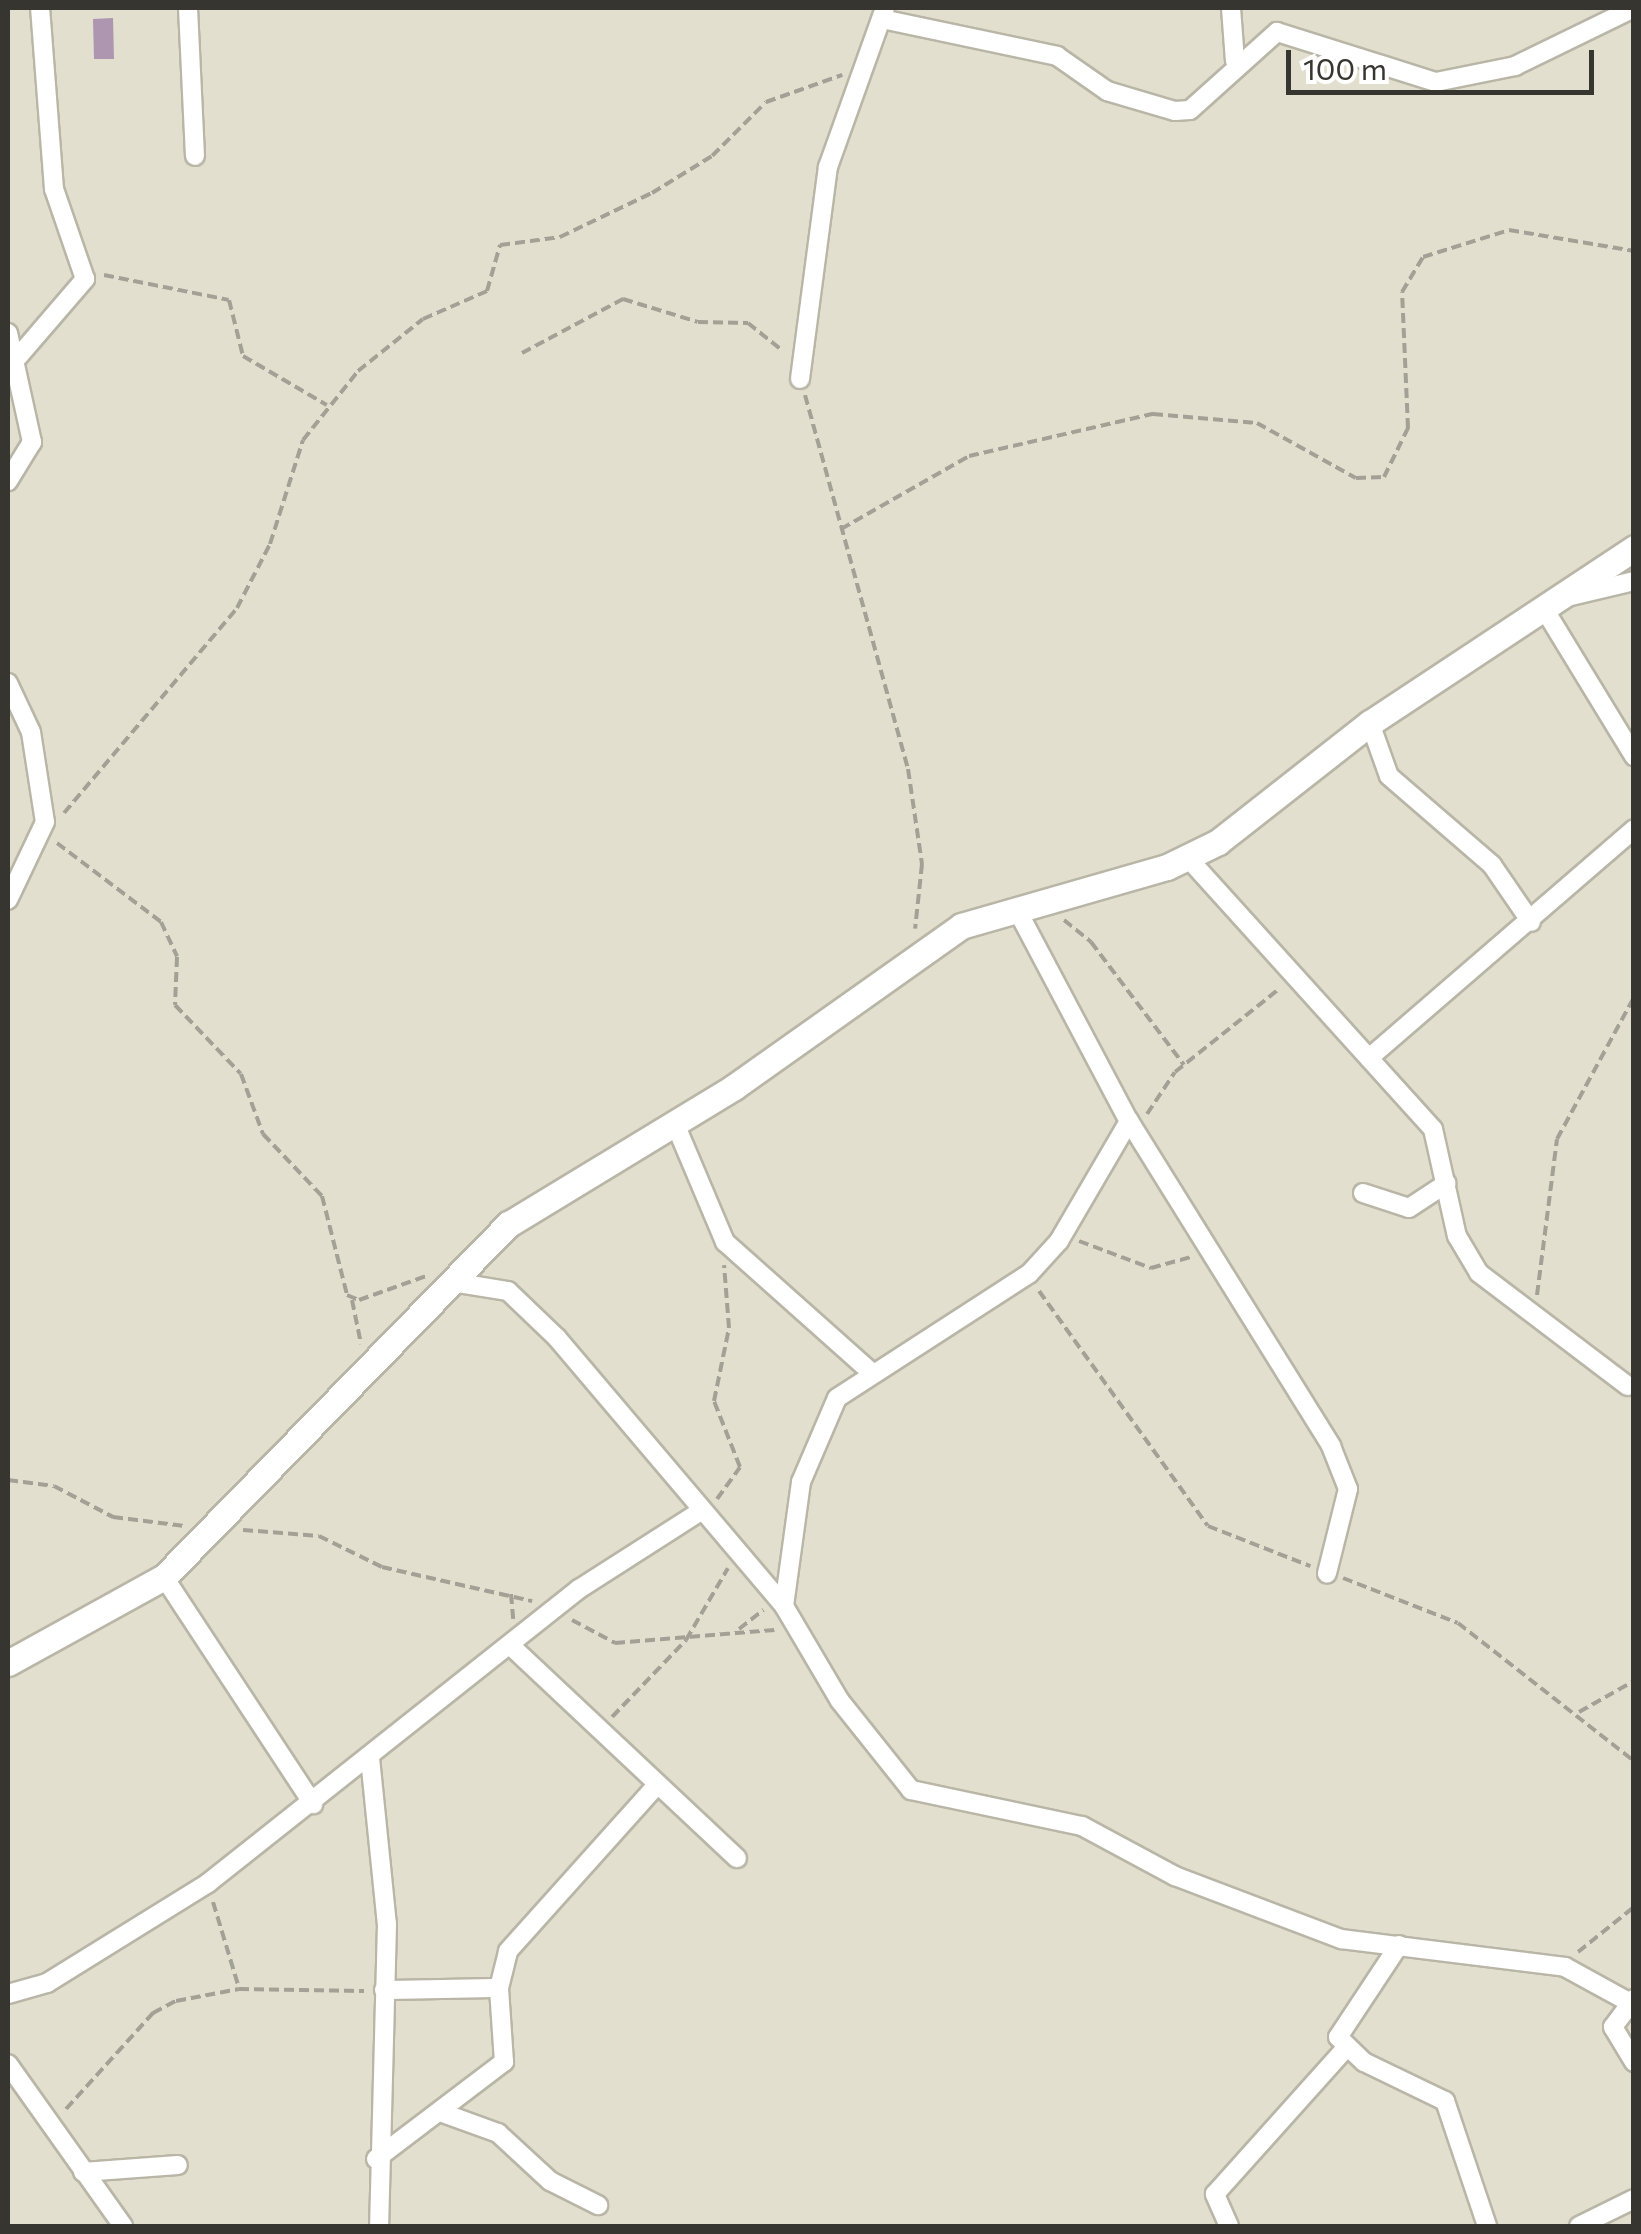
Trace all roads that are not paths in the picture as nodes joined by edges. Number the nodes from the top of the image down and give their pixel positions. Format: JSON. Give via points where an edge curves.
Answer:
{"nodes":[{"id":1,"x":40,"y":8,"type":"edge"},
{"id":2,"x":188,"y":8,"type":"edge"},
{"id":3,"x":1231,"y":8,"type":"edge"},
{"id":4,"x":1634,"y":8,"type":"edge"},
{"id":5,"x":883,"y":14,"type":"edge"},
{"id":6,"x":1235,"y":61,"type":"junction"},
{"id":7,"x":195,"y":156,"type":"dead end"},
{"id":8,"x":8,"y":333,"type":"edge"},
{"id":9,"x":18,"y":357,"type":"junction"},
{"id":10,"x":800,"y":379,"type":"road end"},
{"id":11,"x":8,"y":481,"type":"edge"},
{"id":12,"x":1634,"y":548,"type":"edge"},
{"id":13,"x":1634,"y":581,"type":"edge"},
{"id":14,"x":1547,"y":604,"type":"junction"},
{"id":15,"x":8,"y":684,"type":"edge"},
{"id":16,"x":1370,"y":723,"type":"junction"},
{"id":17,"x":1634,"y":756,"type":"edge"},
{"id":18,"x":1634,"y":829,"type":"edge"},
{"id":19,"x":1188,"y":858,"type":"junction"},
{"id":20,"x":8,"y":900,"type":"edge"},
{"id":21,"x":1027,"y":907,"type":"junction"},
{"id":22,"x":1531,"y":922,"type":"junction"},
{"id":23,"x":1368,"y":1058,"type":"junction"},
{"id":24,"x":676,"y":1126,"type":"junction"},
{"id":25,"x":1133,"y":1127,"type":"junction"},
{"id":26,"x":1446,"y":1183,"type":"junction"},
{"id":27,"x":1364,"y":1193,"type":"dead end"},
{"id":28,"x":452,"y":1282,"type":"junction"},
{"id":29,"x":870,"y":1371,"type":"junction"},
{"id":30,"x":1628,"y":1386,"type":"dead end"},
{"id":31,"x":701,"y":1511,"type":"junction"},
{"id":32,"x":1327,"y":1573,"type":"road end"},
{"id":33,"x":164,"y":1577,"type":"junction"},
{"id":34,"x":781,"y":1602,"type":"junction"},
{"id":35,"x":511,"y":1646,"type":"junction"},
{"id":36,"x":8,"y":1663,"type":"edge"},
{"id":37,"x":370,"y":1758,"type":"junction"},
{"id":38,"x":658,"y":1784,"type":"junction"},
{"id":39,"x":313,"y":1804,"type":"junction"},
{"id":40,"x":737,"y":1858,"type":"dead end"},
{"id":41,"x":1399,"y":1946,"type":"junction"},
{"id":42,"x":499,"y":1988,"type":"junction"},
{"id":43,"x":384,"y":1990,"type":"junction"},
{"id":44,"x":8,"y":1994,"type":"edge"},
{"id":45,"x":1631,"y":2000,"type":"edge"},
{"id":46,"x":1345,"y":2049,"type":"junction"},
{"id":47,"x":1634,"y":2062,"type":"edge"},
{"id":48,"x":8,"y":2064,"type":"edge"},
{"id":49,"x":440,"y":2112,"type":"junction"},
{"id":50,"x":376,"y":2159,"type":"junction"},
{"id":51,"x":178,"y":2165,"type":"dead end"},
{"id":52,"x":82,"y":2172,"type":"junction"},
{"id":53,"x":1634,"y":2199,"type":"edge"},
{"id":54,"x":598,"y":2205,"type":"dead end"},
{"id":55,"x":123,"y":2226,"type":"edge"},
{"id":56,"x":379,"y":2226,"type":"edge"},
{"id":57,"x":1229,"y":2226,"type":"edge"},
{"id":58,"x":1487,"y":2226,"type":"edge"},
{"id":59,"x":1579,"y":2226,"type":"edge"}],
"edges":[{"from":1,"to":9,"type":"street","via":[[54,189],[85,270]]},
{"from":2,"to":7,"type":"street"},
{"from":3,"to":6,"type":"street"},
{"from":4,"to":6,"type":"street","via":[[1515,66],[1445,80],[1277,32]]},
{"from":5,"to":6,"type":"street","via":[[1022,45],[1083,68],[1107,91],[1175,112],[1190,110]]},
{"from":5,"to":10,"type":"street","via":[[856,72],[828,167]]},
{"from":8,"to":9,"type":"street"},
{"from":9,"to":11,"type":"street","via":[[32,442]]},
{"from":12,"to":14,"type":"street"},
{"from":13,"to":14,"type":"street"},
{"from":14,"to":16,"type":"street"},
{"from":14,"to":17,"type":"street"},
{"from":15,"to":20,"type":"street","via":[[31,732],[45,826]]},
{"from":16,"to":19,"type":"street"},
{"from":16,"to":22,"type":"street","via":[[1389,776],[1492,864]]},
{"from":18,"to":22,"type":"street"},
{"from":19,"to":21,"type":"street"},
{"from":19,"to":23,"type":"street"},
{"from":21,"to":24,"type":"street","via":[[961,926]]},
{"from":21,"to":25,"type":"street"},
{"from":22,"to":23,"type":"street"},
{"from":23,"to":26,"type":"street","via":[[1432,1130]]},
{"from":24,"to":28,"type":"street","via":[[509,1224]]},
{"from":24,"to":29,"type":"street","via":[[725,1242]]},
{"from":25,"to":29,"type":"street","via":[[1059,1241],[1029,1274]]},
{"from":25,"to":32,"type":"street","via":[[1294,1376],[1348,1489]]},
{"from":26,"to":27,"type":"street","via":[[1409,1208]]},
{"from":26,"to":30,"type":"street","via":[[1466,1254]]},
{"from":28,"to":31,"type":"street","via":[[486,1284],[526,1305]]},
{"from":28,"to":33,"type":"street"},
{"from":29,"to":34,"type":"street","via":[[837,1398],[813,1436]]},
{"from":31,"to":34,"type":"street"},
{"from":31,"to":35,"type":"street","via":[[554,1609]]},
{"from":33,"to":36,"type":"street"},
{"from":33,"to":39,"type":"street"},
{"from":34,"to":41,"type":"street","via":[[911,1790],[943,1802],[1028,1808],[1265,1912],[1341,1939]]},
{"from":35,"to":37,"type":"street"},
{"from":35,"to":38,"type":"street"},
{"from":37,"to":39,"type":"street"},
{"from":37,"to":43,"type":"street"},
{"from":38,"to":40,"type":"street"},
{"from":38,"to":42,"type":"street","via":[[528,1920]]},
{"from":39,"to":44,"type":"street","via":[[208,1883],[46,1983]]},
{"from":41,"to":45,"type":"street","via":[[1565,1967]]},
{"from":41,"to":46,"type":"street","via":[[1343,2020]]},
{"from":42,"to":43,"type":"street"},
{"from":42,"to":49,"type":"street","via":[[504,2062]]},
{"from":43,"to":50,"type":"street"},
{"from":45,"to":47,"type":"street","via":[[1613,2027]]},
{"from":46,"to":57,"type":"street","via":[[1215,2194]]},
{"from":46,"to":58,"type":"street","via":[[1445,2101]]},
{"from":48,"to":52,"type":"street"},
{"from":49,"to":50,"type":"street"},
{"from":49,"to":54,"type":"street","via":[[498,2133],[550,2182]]},
{"from":50,"to":56,"type":"street"},
{"from":51,"to":52,"type":"street"},
{"from":52,"to":55,"type":"street"},
{"from":53,"to":59,"type":"street"}]}
